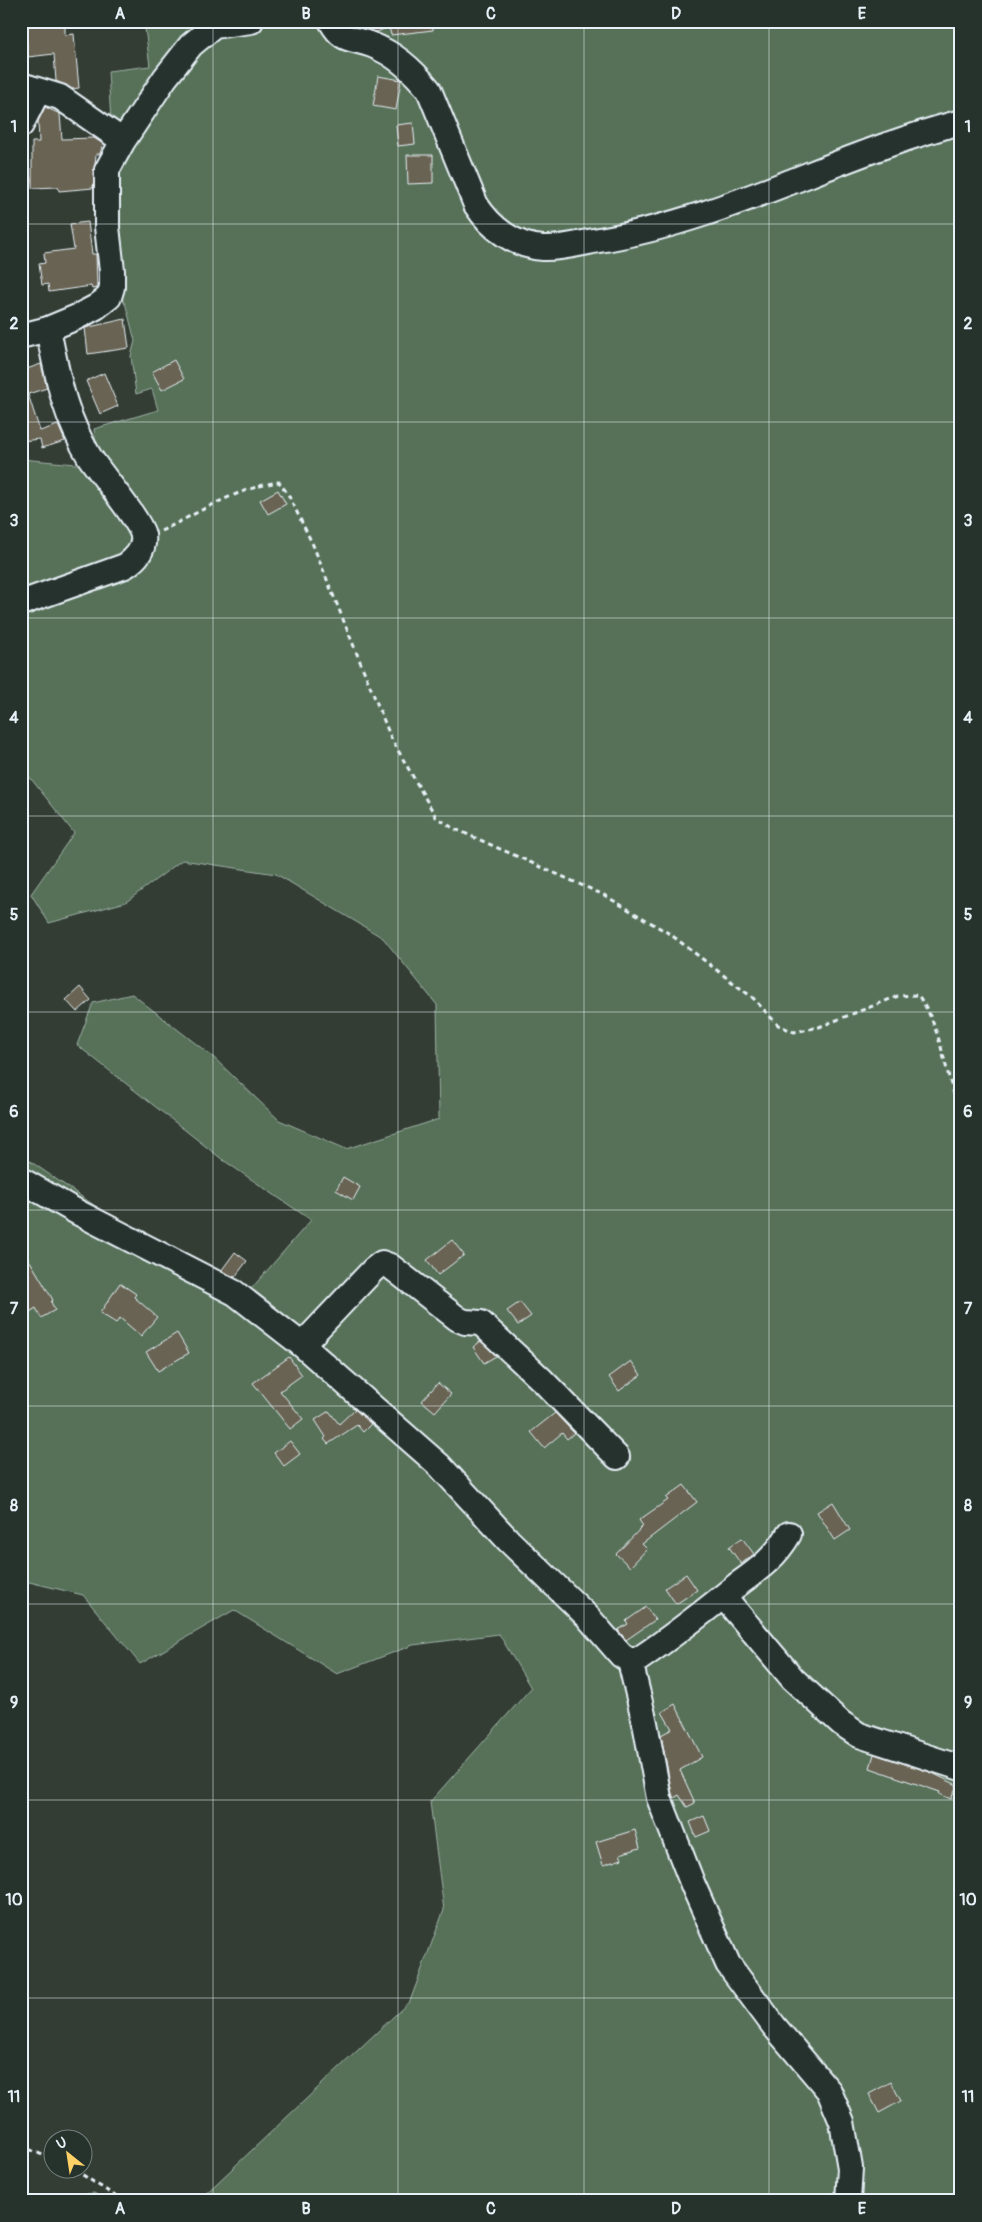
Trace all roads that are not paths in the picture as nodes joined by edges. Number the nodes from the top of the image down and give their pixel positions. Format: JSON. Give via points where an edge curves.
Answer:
{"nodes":[{"id":1,"x":252,"y":21,"type":"edge"},
{"id":2,"x":331,"y":21,"type":"edge"},
{"id":3,"x":30,"y":88,"type":"edge"},
{"id":4,"x":961,"y":122,"type":"edge"},
{"id":5,"x":21,"y":125,"type":"edge"},
{"id":6,"x":122,"y":141,"type":"junction"},
{"id":7,"x":48,"y":329,"type":"junction"},
{"id":8,"x":21,"y":336,"type":"edge"},
{"id":9,"x":21,"y":603,"type":"edge"},
{"id":10,"x":21,"y":1180,"type":"edge"},
{"id":11,"x":302,"y":1345,"type":"junction"},
{"id":12,"x":617,"y":1457,"type":"dead end"},
{"id":13,"x":789,"y":1534,"type":"dead end"},
{"id":14,"x":724,"y":1597,"type":"junction"},
{"id":15,"x":630,"y":1661,"type":"junction"},
{"id":16,"x":961,"y":1768,"type":"edge"},
{"id":17,"x":848,"y":2201,"type":"edge"}],
"edges":[{"from":1,"to":6,"type":"street","via":[[214,26],[190,45]]},
{"from":2,"to":4,"type":"street","via":[[344,38],[372,45],[417,74],[429,90],[476,205],[502,234],[524,245],[544,248],[622,236],[672,224]]},
{"from":3,"to":5,"type":"street"},
{"from":3,"to":6,"type":"street","via":[[60,97]]},
{"from":6,"to":7,"type":"street","via":[[107,170],[107,227],[112,271],[109,297],[77,317]]},
{"from":7,"to":8,"type":"street"},
{"from":7,"to":9,"type":"street","via":[[69,418],[89,456],[136,522],[143,535],[143,547],[125,566]]},
{"from":10,"to":11,"type":"street","via":[[235,1293]]},
{"from":11,"to":12,"type":"street","via":[[373,1270],[382,1264],[390,1266],[458,1319],[481,1323]]},
{"from":11,"to":15,"type":"street","via":[[439,1465],[509,1541]]},
{"from":13,"to":14,"type":"street","via":[[764,1566]]},
{"from":14,"to":15,"type":"street","via":[[639,1660]]},
{"from":14,"to":16,"type":"street","via":[[793,1679],[841,1723],[859,1735]]},
{"from":15,"to":17,"type":"street","via":[[659,1798],[693,1885],[728,1964],[829,2091],[842,2122],[850,2168]]}]}
